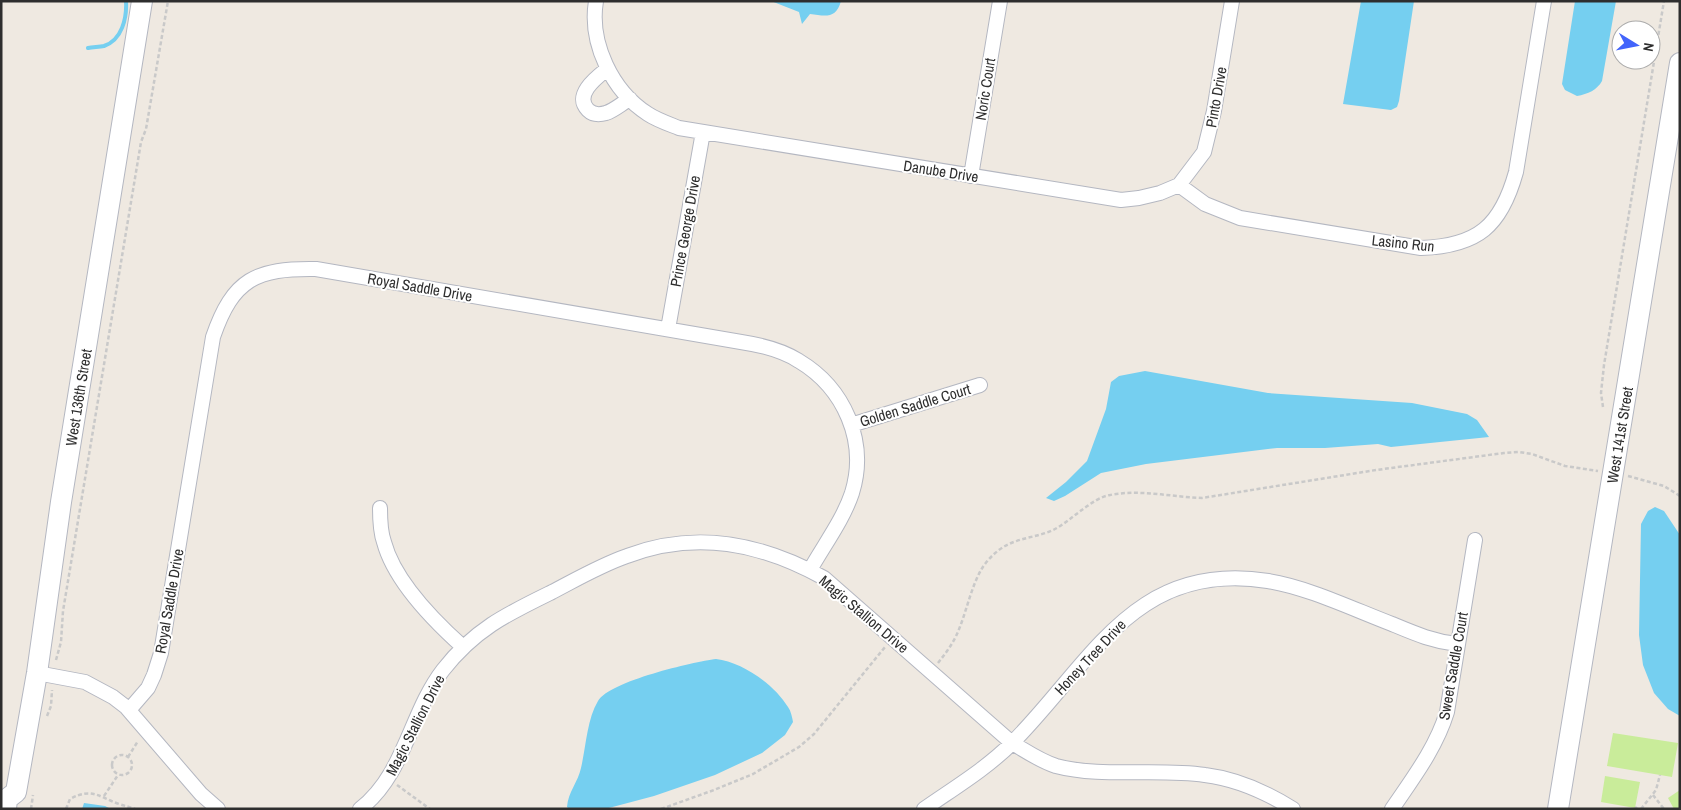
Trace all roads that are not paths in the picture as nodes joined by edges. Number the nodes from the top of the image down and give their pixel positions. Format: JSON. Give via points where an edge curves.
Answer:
{"nodes":[{"id":1,"x":142,"y":1,"type":"edge"},
{"id":2,"x":596,"y":1,"type":"edge"},
{"id":3,"x":1000,"y":1,"type":"edge"},
{"id":4,"x":1232,"y":1,"type":"edge"},
{"id":5,"x":1544,"y":1,"type":"edge"},
{"id":6,"x":1680,"y":63,"type":"edge"},
{"id":7,"x":608,"y":70,"type":"junction"},
{"id":8,"x":630,"y":99,"type":"junction"},
{"id":9,"x":702,"y":132,"type":"junction"},
{"id":10,"x":971,"y":176,"type":"junction"},
{"id":11,"x":1179,"y":185,"type":"junction"},
{"id":12,"x":668,"y":330,"type":"junction"},
{"id":13,"x":980,"y":386,"type":"dead end"},
{"id":14,"x":851,"y":425,"type":"junction"},
{"id":15,"x":380,"y":508,"type":"dead end"},
{"id":16,"x":1474,"y":540,"type":"dead end"},
{"id":17,"x":810,"y":570,"type":"junction"},
{"id":18,"x":1457,"y":644,"type":"junction"},
{"id":19,"x":462,"y":647,"type":"junction"},
{"id":20,"x":45,"y":674,"type":"junction"},
{"id":21,"x":129,"y":710,"type":"junction"},
{"id":22,"x":1012,"y":743,"type":"junction"},
{"id":23,"x":19,"y":800,"type":"edge"},
{"id":24,"x":218,"y":809,"type":"edge"},
{"id":25,"x":360,"y":809,"type":"edge"},
{"id":26,"x":924,"y":809,"type":"edge"},
{"id":27,"x":1294,"y":809,"type":"edge"},
{"id":28,"x":1392,"y":809,"type":"edge"},
{"id":29,"x":1558,"y":809,"type":"edge"}],
"edges":[{"from":1,"to":20,"type":"street","name":"West 136th Street","via":[[64,484]]},
{"from":2,"to":7,"type":"street","name":"Danube Drive","via":[[595,28]]},
{"from":3,"to":10,"type":"street","name":"Noric Court"},
{"from":4,"to":11,"type":"street","name":"Pinto Drive","via":[[1210,134],[1204,152]]},
{"from":5,"to":11,"type":"street","name":"Lasino Run","via":[[1516,172],[1510,193],[1494,222],[1478,234],[1444,247],[1421,248],[1240,218],[1205,204]]},
{"from":6,"to":29,"type":"street","name":"West 141st Street"},
{"from":7,"to":8,"type":"street","name":"Danube Drive"},
{"from":7,"to":8,"type":"street","via":[[585,92],[586,107],[599,114]]},
{"from":8,"to":9,"type":"street","name":"Danube Drive","via":[[649,115],[679,128]]},
{"from":9,"to":10,"type":"street","name":"Danube Drive"},
{"from":9,"to":12,"type":"street","name":"Prince George Drive"},
{"from":10,"to":11,"type":"street","name":"Danube Drive","via":[[1121,200],[1160,193]]},
{"from":12,"to":14,"type":"street","name":"Royal Saddle Drive","via":[[760,345],[797,360],[828,384]]},
{"from":12,"to":21,"type":"street","name":"Royal Saddle Drive","via":[[316,268],[286,268],[248,282],[221,313],[213,337],[161,653],[148,688]]},
{"from":13,"to":14,"type":"street","name":"Golden Saddle Court"},
{"from":14,"to":17,"type":"street","name":"Royal Saddle Drive","via":[[857,448],[852,493]]},
{"from":15,"to":19,"type":"street","via":[[384,543],[400,576],[426,610]]},
{"from":16,"to":18,"type":"street","name":"Sweet Saddle Court"},
{"from":17,"to":19,"type":"street","name":"Magic Stallion Drive","via":[[770,553],[725,543],[698,541],[653,548],[606,564],[512,612]]},
{"from":17,"to":22,"type":"street","name":"Magic Stallion Drive","via":[[824,578]]},
{"from":18,"to":22,"type":"street","name":"Honey Tree Drive","via":[[1436,642],[1346,606],[1273,582],[1226,577],[1200,582],[1172,589],[1133,612],[1114,628]]},
{"from":18,"to":28,"type":"street","name":"Sweet Saddle Court","via":[[1447,712],[1438,736]]},
{"from":19,"to":25,"type":"street","name":"Magic Stallion Drive","via":[[427,694],[387,779]]},
{"from":20,"to":21,"type":"street","via":[[84,682],[113,697]]},
{"from":20,"to":23,"type":"street","name":"West 136th Street"},
{"from":21,"to":24,"type":"street","via":[[201,794]]},
{"from":22,"to":26,"type":"street","name":"Honey Tree Drive","via":[[996,759]]},
{"from":22,"to":27,"type":"street","name":"Magic Stallion Drive","via":[[1056,766],[1080,770],[1181,772],[1238,782]]}]}
